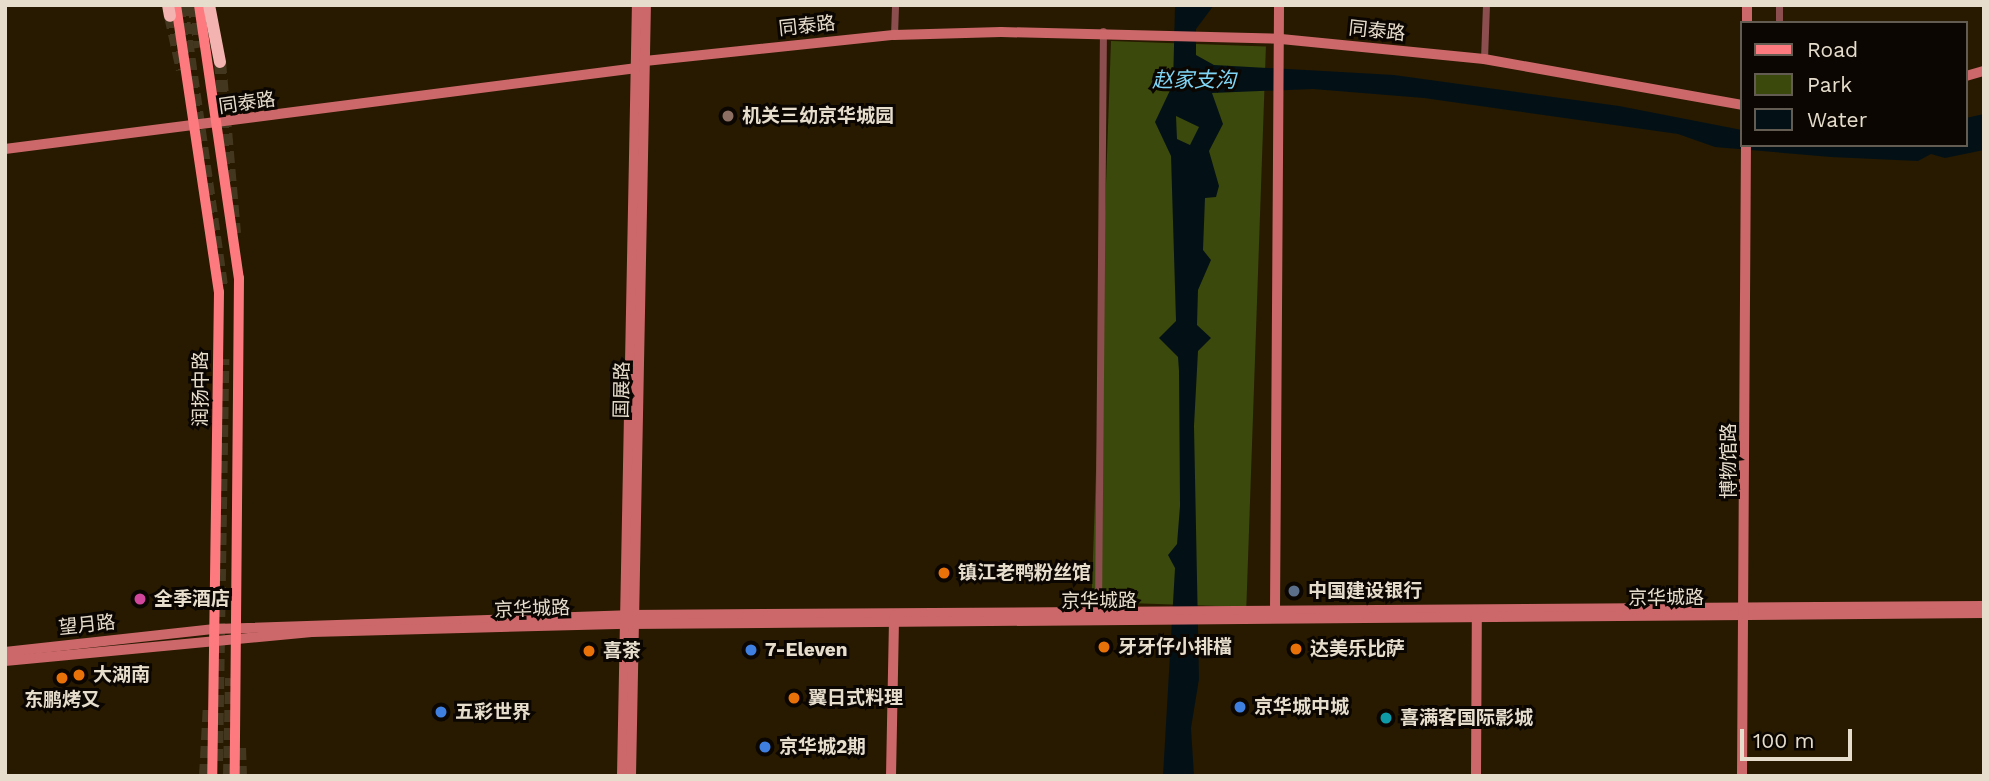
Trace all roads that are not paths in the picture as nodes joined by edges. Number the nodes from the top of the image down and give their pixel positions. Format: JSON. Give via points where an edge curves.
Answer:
{"nodes":[{"id":1,"x":199,"y":5,"type":"edge"},
{"id":2,"x":209,"y":5,"type":"edge"},
{"id":3,"x":638,"y":5,"type":"edge"},
{"id":4,"x":646,"y":5,"type":"edge"},
{"id":5,"x":895,"y":5,"type":"edge"},
{"id":6,"x":1279,"y":5,"type":"edge"},
{"id":7,"x":1486,"y":5,"type":"edge"},
{"id":8,"x":171,"y":9,"type":"edge"},
{"id":9,"x":1103,"y":31,"type":"junction"},
{"id":10,"x":894,"y":35,"type":"junction"},
{"id":11,"x":1281,"y":39,"type":"junction"},
{"id":12,"x":1483,"y":59,"type":"junction"},
{"id":13,"x":220,"y":62,"type":"tunnel mouth"},
{"id":14,"x":641,"y":64,"type":"junction"},
{"id":15,"x":1741,"y":104,"type":"edge"},
{"id":16,"x":220,"y":125,"type":"junction"},
{"id":17,"x":198,"y":127,"type":"junction"},
{"id":18,"x":1746,"y":147,"type":"edge"},
{"id":19,"x":5,"y":149,"type":"edge"},
{"id":20,"x":1984,"y":606,"type":"edge"},
{"id":21,"x":1098,"y":611,"type":"junction"},
{"id":22,"x":1275,"y":611,"type":"junction"},
{"id":23,"x":1746,"y":611,"type":"junction"},
{"id":24,"x":1477,"y":612,"type":"junction"},
{"id":25,"x":1984,"y":613,"type":"edge"},
{"id":26,"x":1157,"y":615,"type":"junction"},
{"id":27,"x":1217,"y":615,"type":"junction"},
{"id":28,"x":894,"y":616,"type":"junction"},
{"id":29,"x":631,"y":619,"type":"junction"},
{"id":30,"x":237,"y":632,"type":"junction"},
{"id":31,"x":215,"y":634,"type":"junction"},
{"id":32,"x":5,"y":652,"type":"edge"},
{"id":33,"x":5,"y":662,"type":"edge"},
{"id":34,"x":212,"y":776,"type":"edge"},
{"id":35,"x":235,"y":776,"type":"edge"},
{"id":36,"x":622,"y":776,"type":"edge"},
{"id":37,"x":631,"y":776,"type":"edge"},
{"id":38,"x":891,"y":776,"type":"edge"},
{"id":39,"x":1476,"y":776,"type":"edge"},
{"id":40,"x":1742,"y":776,"type":"edge"}],
"edges":[{"from":1,"to":16,"type":"main road","name":"润扬中路"},
{"from":2,"to":13,"type":"highway"},
{"from":3,"to":14,"type":"street","name":"国展路"},
{"from":4,"to":14,"type":"street","name":"国展路"},
{"from":5,"to":10,"type":"street"},
{"from":6,"to":11,"type":"street"},
{"from":7,"to":12,"type":"street"},
{"from":8,"to":17,"type":"main road","name":"润扬中路"},
{"from":9,"to":10,"type":"street","name":"同泰路"},
{"from":9,"to":11,"type":"street","name":"同泰路"},
{"from":9,"to":21,"type":"street"},
{"from":10,"to":14,"type":"street","name":"同泰路"},
{"from":11,"to":12,"type":"street","name":"同泰路"},
{"from":11,"to":22,"type":"street"},
{"from":12,"to":15,"type":"street","name":"同泰路"},
{"from":14,"to":16,"type":"street","name":"同泰路"},
{"from":14,"to":29,"type":"street","name":"国展路"},
{"from":16,"to":17,"type":"street","name":"同泰路"},
{"from":16,"to":30,"type":"main road","name":"润扬中路","via":[[239,278]]},
{"from":17,"to":19,"type":"street","name":"同泰路"},
{"from":17,"to":31,"type":"main road","name":"润扬中路","via":[[219,292]]},
{"from":18,"to":23,"type":"street","name":"博物馆路"},
{"from":20,"to":23,"type":"street","name":"京华城路"},
{"from":21,"to":26,"type":"street","name":"京华城路"},
{"from":21,"to":28,"type":"street","name":"京华城路"},
{"from":22,"to":24,"type":"street","name":"京华城路"},
{"from":22,"to":27,"type":"street","name":"京华城路"},
{"from":23,"to":24,"type":"street","name":"京华城路"},
{"from":23,"to":25,"type":"street","name":"京华城路"},
{"from":23,"to":40,"type":"street","name":"博物馆路"},
{"from":24,"to":27,"type":"street","name":"京华城路"},
{"from":24,"to":39,"type":"street"},
{"from":26,"to":27,"type":"street","name":"京华城路"},
{"from":26,"to":28,"type":"street","name":"京华城路"},
{"from":28,"to":29,"type":"street","name":"京华城路"},
{"from":28,"to":38,"type":"street"},
{"from":29,"to":30,"type":"street","name":"京华城路"},
{"from":29,"to":36,"type":"street","name":"国展路"},
{"from":29,"to":37,"type":"street","name":"国展路"},
{"from":30,"to":31,"type":"street","name":"京华城路"},
{"from":30,"to":35,"type":"main road","name":"润扬中路"},
{"from":31,"to":32,"type":"street","name":"望月路"},
{"from":31,"to":33,"type":"street","name":"望月路"},
{"from":31,"to":34,"type":"main road","name":"润扬中路"}]}
